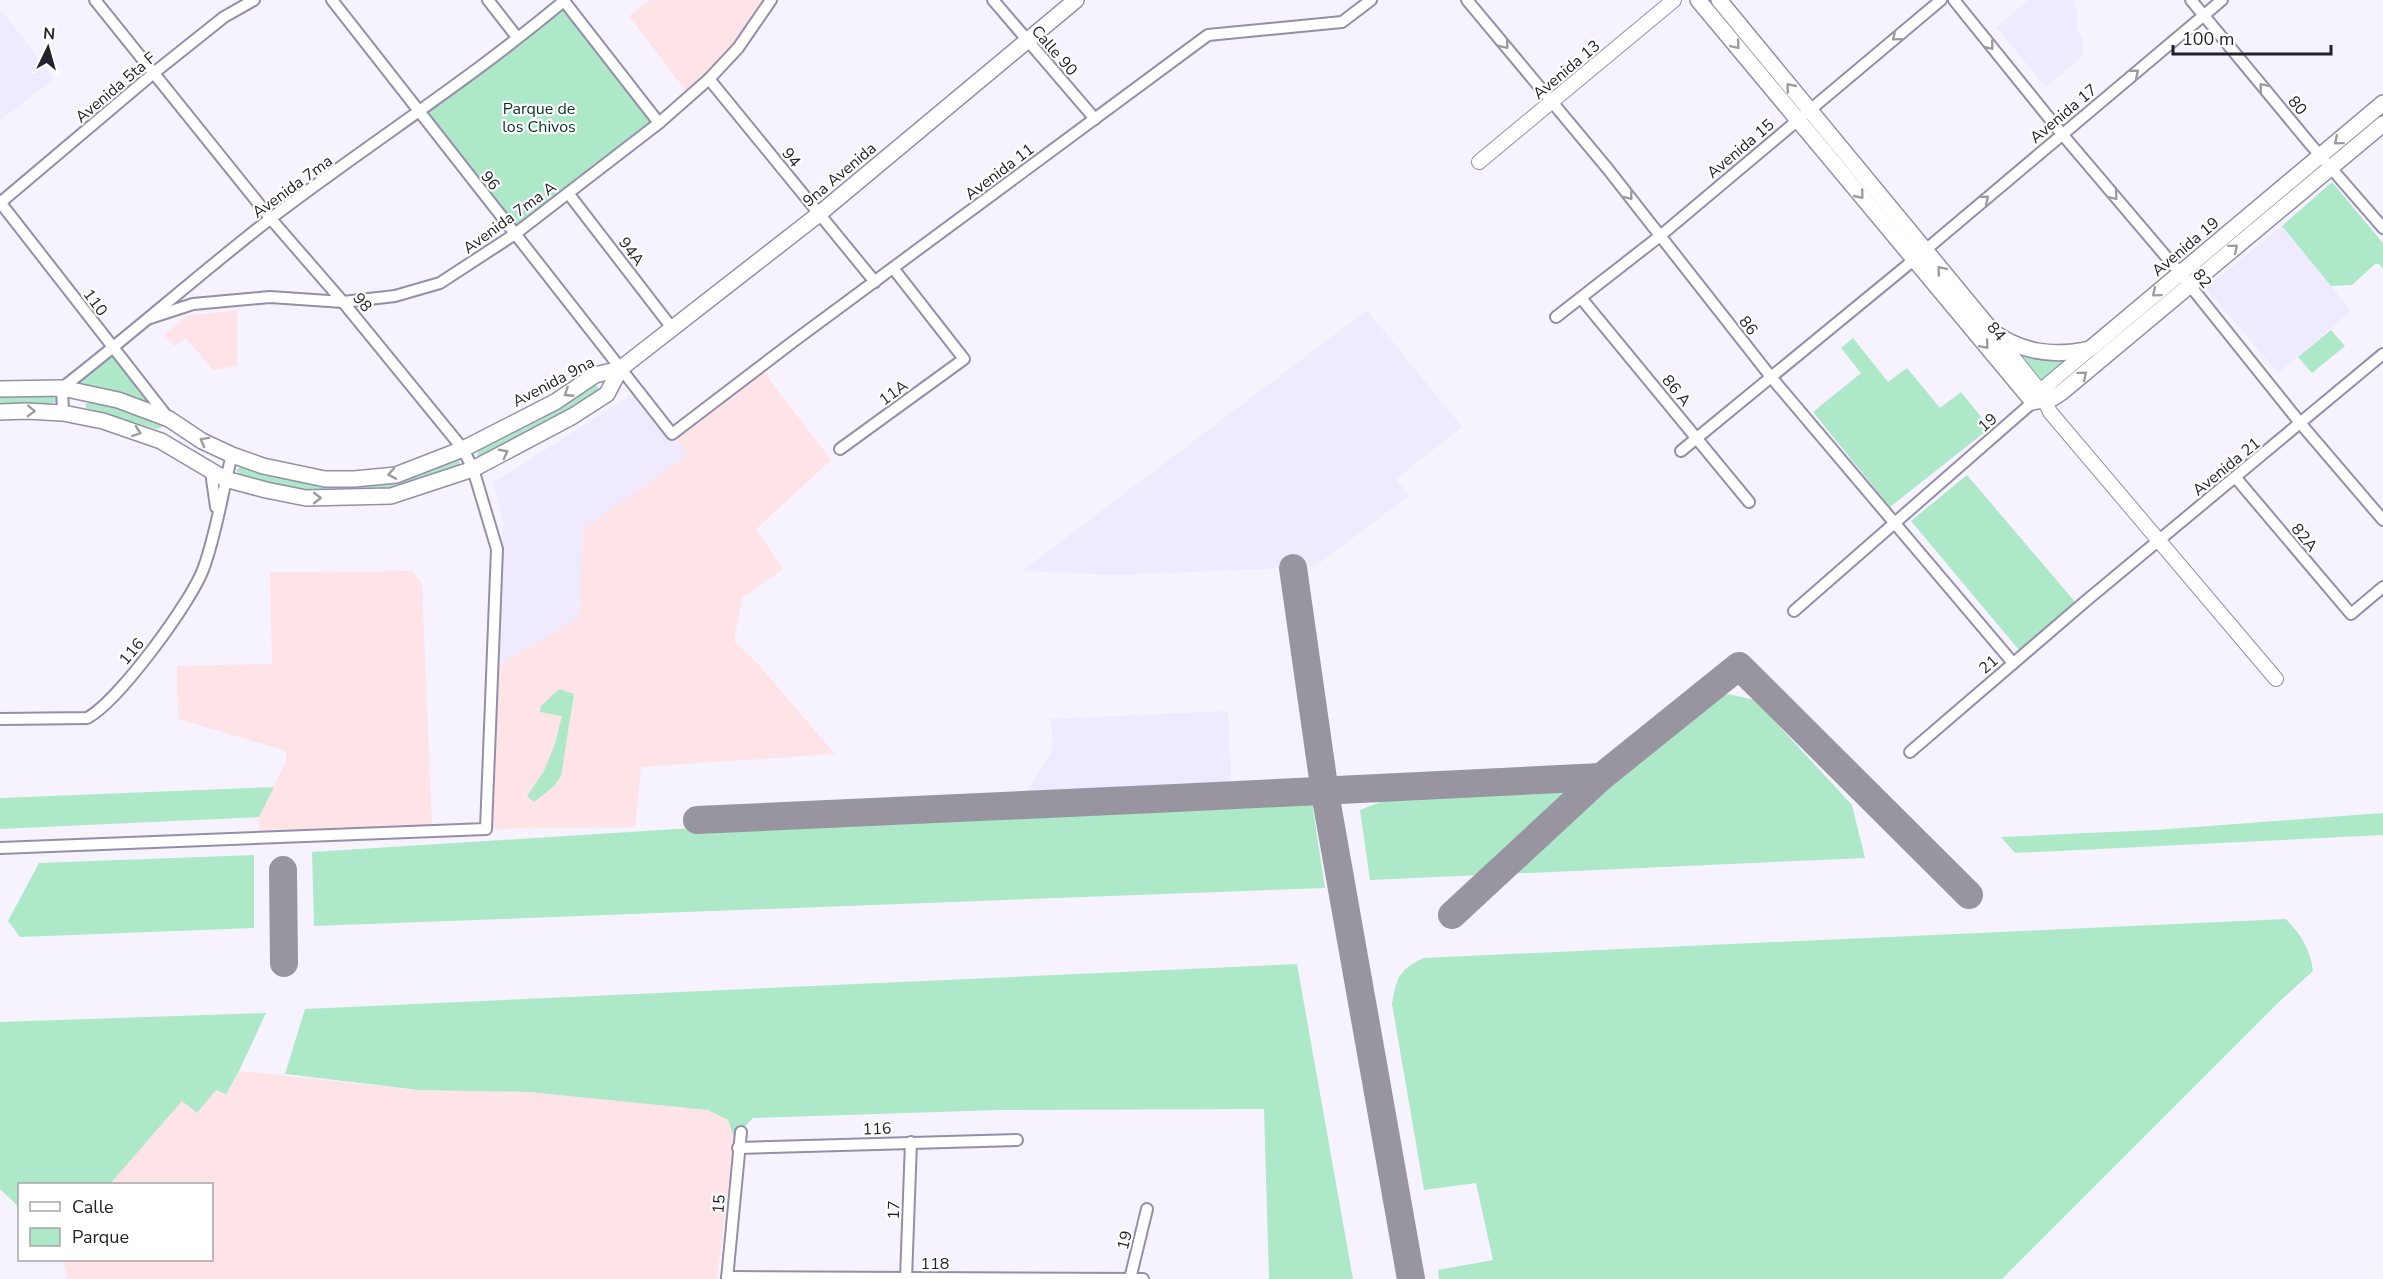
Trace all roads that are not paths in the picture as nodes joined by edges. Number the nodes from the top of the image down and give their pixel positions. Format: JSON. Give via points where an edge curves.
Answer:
{"nodes":[{"id":1,"x":95,"y":0,"type":"edge"},
{"id":2,"x":254,"y":0,"type":"edge"},
{"id":3,"x":332,"y":0,"type":"edge"},
{"id":4,"x":488,"y":0,"type":"edge"},
{"id":5,"x":564,"y":0,"type":"edge"},
{"id":6,"x":771,"y":0,"type":"edge"},
{"id":7,"x":993,"y":0,"type":"edge"},
{"id":8,"x":1076,"y":0,"type":"edge"},
{"id":9,"x":1371,"y":0,"type":"edge"},
{"id":10,"x":1467,"y":0,"type":"edge"},
{"id":11,"x":1674,"y":0,"type":"edge"},
{"id":12,"x":1698,"y":0,"type":"edge"},
{"id":13,"x":1719,"y":0,"type":"edge"},
{"id":14,"x":1941,"y":0,"type":"edge"},
{"id":15,"x":1954,"y":0,"type":"edge"},
{"id":16,"x":2192,"y":0,"type":"edge"},
{"id":17,"x":2222,"y":0,"type":"edge"},
{"id":18,"x":2204,"y":15,"type":"junction"},
{"id":19,"x":517,"y":37,"type":"junction"},
{"id":20,"x":1027,"y":40,"type":"junction"},
{"id":21,"x":155,"y":72,"type":"junction"},
{"id":22,"x":709,"y":80,"type":"junction"},
{"id":23,"x":1552,"y":102,"type":"junction"},
{"id":24,"x":2383,"y":104,"type":"edge"},
{"id":25,"x":419,"y":112,"type":"junction"},
{"id":26,"x":1803,"y":115,"type":"junction"},
{"id":27,"x":1095,"y":119,"type":"junction"},
{"id":28,"x":659,"y":123,"type":"junction"},
{"id":29,"x":2383,"y":124,"type":"edge"},
{"id":30,"x":2062,"y":134,"type":"junction"},
{"id":31,"x":2320,"y":155,"type":"junction"},
{"id":32,"x":1479,"y":162,"type":"dead end"},
{"id":33,"x":2331,"y":167,"type":"junction"},
{"id":34,"x":568,"y":193,"type":"junction"},
{"id":35,"x":0,"y":202,"type":"edge"},
{"id":36,"x":819,"y":214,"type":"junction"},
{"id":37,"x":271,"y":219,"type":"junction"},
{"id":38,"x":2383,"y":228,"type":"edge"},
{"id":39,"x":515,"y":234,"type":"junction"},
{"id":40,"x":1660,"y":236,"type":"junction"},
{"id":41,"x":1919,"y":255,"type":"junction"},
{"id":42,"x":893,"y":268,"type":"junction"},
{"id":43,"x":2185,"y":279,"type":"junction"},
{"id":44,"x":875,"y":282,"type":"junction"},
{"id":45,"x":182,"y":289,"type":"junction"},
{"id":46,"x":1581,"y":298,"type":"junction"},
{"id":47,"x":343,"y":302,"type":"junction"},
{"id":48,"x":193,"y":304,"type":"junction"},
{"id":49,"x":1556,"y":317,"type":"dead end"},
{"id":50,"x":150,"y":318,"type":"junction"},
{"id":51,"x":672,"y":328,"type":"junction"},
{"id":52,"x":1992,"y":331,"type":"junction"},
{"id":53,"x":113,"y":348,"type":"junction"},
{"id":54,"x":2090,"y":349,"type":"junction"},
{"id":55,"x":2383,"y":354,"type":"edge"},
{"id":56,"x":620,"y":369,"type":"junction"},
{"id":57,"x":1771,"y":377,"type":"junction"},
{"id":58,"x":62,"y":388,"type":"junction"},
{"id":59,"x":0,"y":389,"type":"edge"},
{"id":60,"x":2039,"y":398,"type":"junction"},
{"id":61,"x":0,"y":412,"type":"edge"},
{"id":62,"x":63,"y":413,"type":"junction"},
{"id":63,"x":169,"y":419,"type":"junction"},
{"id":64,"x":2301,"y":423,"type":"junction"},
{"id":65,"x":672,"y":434,"type":"joint"},
{"id":66,"x":1696,"y":438,"type":"junction"},
{"id":67,"x":463,"y":449,"type":"junction"},
{"id":68,"x":840,"y":449,"type":"dead end"},
{"id":69,"x":1681,"y":452,"type":"dead end"},
{"id":70,"x":232,"y":455,"type":"junction"},
{"id":71,"x":473,"y":469,"type":"junction"},
{"id":72,"x":211,"y":472,"type":"junction"},
{"id":73,"x":2236,"y":478,"type":"junction"},
{"id":74,"x":225,"y":479,"type":"junction"},
{"id":75,"x":1749,"y":502,"type":"dead end"},
{"id":76,"x":217,"y":513,"type":"junction"},
{"id":77,"x":2383,"y":520,"type":"edge"},
{"id":78,"x":1893,"y":522,"type":"junction"},
{"id":79,"x":2156,"y":542,"type":"junction"},
{"id":80,"x":2383,"y":587,"type":"edge"},
{"id":81,"x":2086,"y":600,"type":"joint"},
{"id":82,"x":1794,"y":610,"type":"dead end"},
{"id":83,"x":2013,"y":663,"type":"junction"},
{"id":84,"x":2273,"y":681,"type":"dead end"},
{"id":85,"x":0,"y":719,"type":"edge"},
{"id":86,"x":1910,"y":752,"type":"dead end"},
{"id":87,"x":0,"y":848,"type":"edge"},
{"id":88,"x":741,"y":1132,"type":"dead end"},
{"id":89,"x":1017,"y":1140,"type":"dead end"},
{"id":90,"x":911,"y":1142,"type":"junction"},
{"id":91,"x":738,"y":1148,"type":"junction"},
{"id":92,"x":1147,"y":1209,"type":"dead end"},
{"id":93,"x":727,"y":1278,"type":"edge"},
{"id":94,"x":906,"y":1278,"type":"edge"},
{"id":95,"x":1130,"y":1279,"type":"edge"},
{"id":96,"x":1143,"y":1279,"type":"edge"}],
"edges":[{"from":1,"to":21,"type":"street","name":"98"},
{"from":2,"to":21,"type":"street","name":"Avenida 5ta F","via":[[224,17]]},
{"from":3,"to":25,"type":"street","name":"96"},
{"from":4,"to":19,"type":"street"},
{"from":5,"to":19,"type":"street","name":"Avenida 7ma"},
{"from":5,"to":28,"type":"street"},
{"from":6,"to":22,"type":"street","name":"Avenida 7ma A","via":[[738,48]]},
{"from":7,"to":20,"type":"street","name":"Calle 90"},
{"from":8,"to":20,"type":"main road","name":"9na Avenida"},
{"from":9,"to":27,"type":"street","name":"Avenida 11","via":[[1342,22],[1208,35]]},
{"from":10,"to":23,"type":"street","name":"86","one_way":true},
{"from":11,"to":23,"type":"street","name":"Avenida 13"},
{"from":12,"to":26,"type":"main road","name":"84","one_way":true},
{"from":26,"to":13,"type":"main road","name":"84","one_way":true},
{"from":14,"to":26,"type":"street","name":"Avenida 15","one_way":true},
{"from":15,"to":30,"type":"street","name":"82","one_way":true},
{"from":16,"to":18,"type":"street","name":"80"},
{"from":17,"to":18,"type":"street","name":"Avenida 17"},
{"from":30,"to":18,"type":"street","name":"Avenida 17","one_way":true},
{"from":31,"to":18,"type":"street","name":"80","one_way":true},
{"from":19,"to":25,"type":"street","name":"Avenida 7ma"},
{"from":20,"to":27,"type":"street","name":"Calle 90"},
{"from":20,"to":36,"type":"main road","name":"9na Avenida"},
{"from":21,"to":35,"type":"street","name":"Avenida 5ta F"},
{"from":21,"to":37,"type":"street","name":"98"},
{"from":22,"to":28,"type":"street","name":"Avenida 7ma A"},
{"from":22,"to":36,"type":"street","name":"94"},
{"from":23,"to":32,"type":"street","name":"Avenida 13"},
{"from":23,"to":40,"type":"street","name":"86","one_way":true},
{"from":24,"to":31,"type":"main road","name":"Avenida 19","one_way":true},
{"from":25,"to":37,"type":"street","name":"Avenida 7ma"},
{"from":25,"to":39,"type":"street","name":"96"},
{"from":26,"to":40,"type":"street","name":"Avenida 15"},
{"from":26,"to":41,"type":"main road","name":"84"},
{"from":27,"to":42,"type":"street","name":"Avenida 11"},
{"from":28,"to":34,"type":"street","name":"Avenida 7ma A"},
{"from":29,"to":33,"type":"main road","name":"Avenida 19"},
{"from":41,"to":30,"type":"street","name":"Avenida 17","one_way":true},
{"from":30,"to":43,"type":"street","name":"82","one_way":true},
{"from":31,"to":33,"type":"street","name":"80"},
{"from":31,"to":43,"type":"main road","name":"Avenida 19"},
{"from":33,"to":38,"type":"street","name":"80"},
{"from":43,"to":33,"type":"main road","name":"Avenida 19","one_way":true},
{"from":34,"to":39,"type":"street","name":"Avenida 7ma A"},
{"from":34,"to":51,"type":"street","name":"94A"},
{"from":35,"to":53,"type":"street","name":"110"},
{"from":36,"to":44,"type":"street","name":"94"},
{"from":36,"to":51,"type":"main road","name":"9na Avenida"},
{"from":37,"to":45,"type":"street","name":"Avenida 7ma"},
{"from":37,"to":47,"type":"street","name":"98"},
{"from":39,"to":47,"type":"street","name":"Avenida 7ma A","via":[[440,283],[395,296]]},
{"from":39,"to":56,"type":"street","name":"96"},
{"from":40,"to":46,"type":"street","name":"Avenida 15"},
{"from":40,"to":57,"type":"street","name":"86"},
{"from":52,"to":41,"type":"main road","name":"84","one_way":true},
{"from":41,"to":57,"type":"street","name":"Avenida 17"},
{"from":41,"to":60,"type":"main road","name":"84","one_way":true},
{"from":42,"to":44,"type":"street","name":"Avenida 11"},
{"from":42,"to":68,"type":"street","name":"11A","via":[[964,360]]},
{"from":43,"to":54,"type":"main road","name":"Avenida 19","one_way":true},
{"from":60,"to":43,"type":"main road","name":"Avenida 19","one_way":true,"via":[[2053,398],[2062,392]]},
{"from":43,"to":64,"type":"street","name":"82"},
{"from":44,"to":65,"type":"street","name":"Avenida 11"},
{"from":45,"to":48,"type":"street"},
{"from":45,"to":50,"type":"street","name":"Avenida 7ma"},
{"from":46,"to":49,"type":"street","name":"Avenida 15"},
{"from":46,"to":66,"type":"street","name":"86 A"},
{"from":47,"to":48,"type":"street","name":"Avenida 7ma A","via":[[270,297]]},
{"from":47,"to":67,"type":"street","name":"98"},
{"from":48,"to":50,"type":"street","name":"Avenida 7ma A"},
{"from":50,"to":53,"type":"street","name":"Avenida 7ma"},
{"from":51,"to":56,"type":"main road","name":"9na Avenida"},
{"from":52,"to":54,"type":"main road","via":[[2006,341],[2040,352]]},
{"from":52,"to":60,"type":"street"},
{"from":53,"to":58,"type":"street","name":"Avenida 7ma"},
{"from":53,"to":63,"type":"street","name":"110"},
{"from":54,"to":60,"type":"street"},
{"from":55,"to":64,"type":"street","name":"Avenida 21"},
{"from":56,"to":65,"type":"street","name":"96"},
{"from":56,"to":67,"type":"main road","name":"Avenida 9na","one_way":true,"via":[[595,375],[555,402]]},
{"from":71,"to":56,"type":"main road","name":"Avenida 9na","one_way":true,"via":[[573,417],[604,396]]},
{"from":57,"to":66,"type":"street","name":"Avenida 17"},
{"from":57,"to":78,"type":"street","name":"86"},
{"from":58,"to":59,"type":"main road","name":"Avenida 9na"},
{"from":58,"to":62,"type":"street"},
{"from":58,"to":63,"type":"main road","name":"Avenida 9na","via":[[118,400]]},
{"from":60,"to":78,"type":"street","name":"19"},
{"from":60,"to":79,"type":"street","name":"84","via":[[2045,414]]},
{"from":61,"to":62,"type":"main road","name":"Avenida 9na","one_way":true},
{"from":62,"to":72,"type":"main road","name":"Avenida 9na","one_way":true,"via":[[103,421],[161,441]]},
{"from":70,"to":63,"type":"main road","name":"Avenida 9na","one_way":true},
{"from":64,"to":73,"type":"street","name":"Avenida 21"},
{"from":64,"to":77,"type":"street","name":"82"},
{"from":66,"to":69,"type":"street"},
{"from":66,"to":75,"type":"street","name":"86 A"},
{"from":67,"to":70,"type":"main road","name":"Avenida 9na","one_way":true,"via":[[396,475],[354,479],[302,476]]},
{"from":67,"to":71,"type":"street","name":"98"},
{"from":70,"to":74,"type":"street","name":"116"},
{"from":74,"to":71,"type":"main road","name":"Avenida 9na","one_way":true,"via":[[306,498],[348,497],[391,495]]},
{"from":71,"to":87,"type":"street","name":"98","via":[[497,549],[486,829]]},
{"from":72,"to":74,"type":"main road","name":"Avenida 9na"},
{"from":72,"to":76,"type":"street","name":"116"},
{"from":73,"to":79,"type":"street","name":"Avenida 21"},
{"from":73,"to":80,"type":"street","name":"82A","via":[[2351,614]]},
{"from":74,"to":76,"type":"street","name":"116"},
{"from":76,"to":85,"type":"street","name":"116","via":[[204,568],[195,588],[158,642],[98,712],[87,717]]},
{"from":78,"to":82,"type":"street"},
{"from":78,"to":83,"type":"street","name":"86"},
{"from":79,"to":81,"type":"street","name":"Avenida 21"},
{"from":79,"to":84,"type":"street","name":"84"},
{"from":81,"to":83,"type":"street","name":"21"},
{"from":83,"to":86,"type":"street","name":"21"},
{"from":88,"to":91,"type":"street","name":"15"},
{"from":89,"to":90,"type":"street","name":"116"},
{"from":90,"to":91,"type":"street","name":"116"},
{"from":90,"to":94,"type":"street","name":"17"},
{"from":91,"to":93,"type":"street","name":"15"},
{"from":92,"to":95,"type":"street","name":"19"},
{"from":93,"to":94,"type":"street","name":"118"},
{"from":94,"to":95,"type":"street","name":"118"},
{"from":95,"to":96,"type":"street","name":"118"}]}
